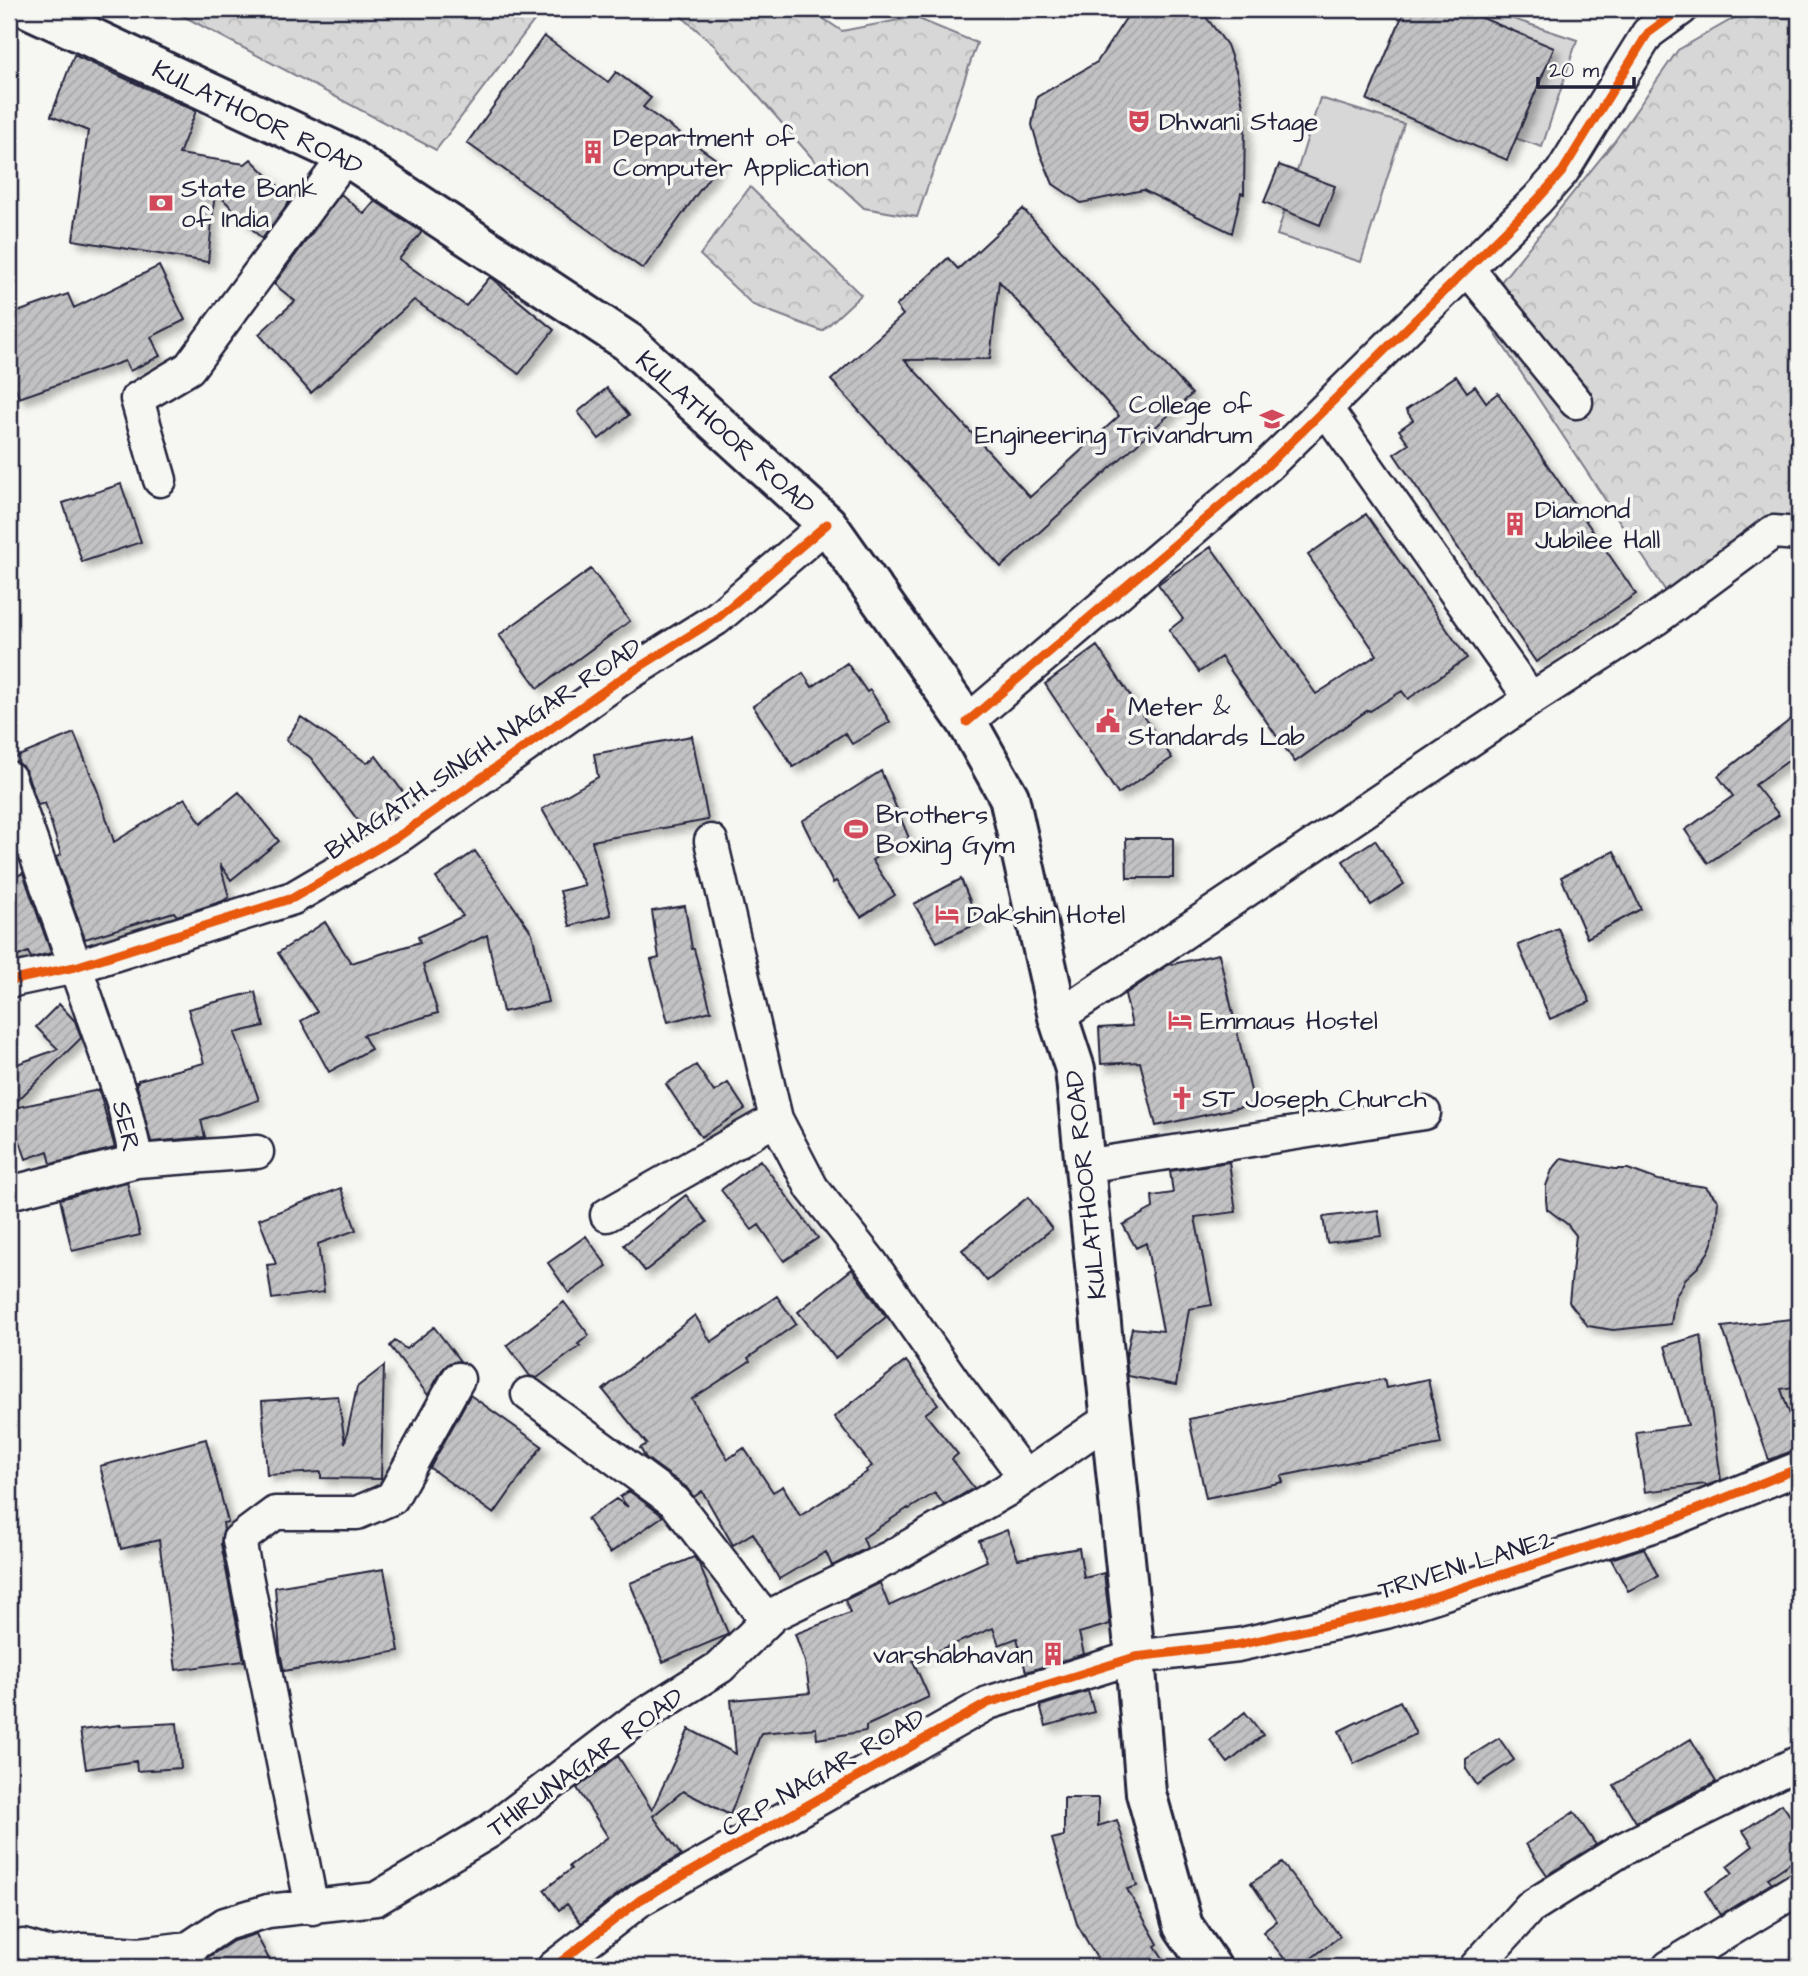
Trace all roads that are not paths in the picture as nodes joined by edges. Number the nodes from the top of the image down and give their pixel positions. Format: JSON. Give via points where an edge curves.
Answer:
{"nodes":[{"id":1,"x":30,"y":9,"type":"edge"},
{"id":2,"x":1681,"y":9,"type":"edge"},
{"id":3,"x":346,"y":156,"type":"junction"},
{"id":4,"x":1468,"y":269,"type":"junction"},
{"id":5,"x":1576,"y":402,"type":"dead end"},
{"id":6,"x":1326,"y":409,"type":"junction"},
{"id":7,"x":160,"y":480,"type":"dead end"},
{"id":8,"x":827,"y":524,"type":"junction"},
{"id":9,"x":1799,"y":534,"type":"edge"},
{"id":10,"x":1531,"y":699,"type":"junction"},
{"id":11,"x":967,"y":722,"type":"junction"},
{"id":12,"x":9,"y":778,"type":"edge"},
{"id":13,"x":711,"y":841,"type":"dead end"},
{"id":14,"x":75,"y":967,"type":"junction"},
{"id":15,"x":9,"y":981,"type":"edge"},
{"id":16,"x":1058,"y":1017,"type":"junction"},
{"id":17,"x":1424,"y":1113,"type":"dead end"},
{"id":18,"x":776,"y":1119,"type":"junction"},
{"id":19,"x":257,"y":1152,"type":"dead end"},
{"id":20,"x":137,"y":1161,"type":"junction"},
{"id":21,"x":1084,"y":1166,"type":"junction"},
{"id":22,"x":9,"y":1193,"type":"edge"},
{"id":23,"x":607,"y":1215,"type":"dead end"},
{"id":24,"x":458,"y":1379,"type":"dead end"},
{"id":25,"x":528,"y":1394,"type":"dead end"},
{"id":26,"x":1109,"y":1419,"type":"junction"},
{"id":27,"x":1799,"y":1468,"type":"edge"},
{"id":28,"x":1025,"y":1476,"type":"junction"},
{"id":29,"x":767,"y":1621,"type":"junction"},
{"id":30,"x":1135,"y":1657,"type":"junction"},
{"id":31,"x":1799,"y":1762,"type":"edge"},
{"id":32,"x":1799,"y":1888,"type":"edge"},
{"id":33,"x":312,"y":1908,"type":"junction"},
{"id":34,"x":9,"y":1950,"type":"edge"},
{"id":35,"x":554,"y":1967,"type":"edge"},
{"id":36,"x":1211,"y":1967,"type":"edge"},
{"id":37,"x":1476,"y":1967,"type":"edge"},
{"id":38,"x":1669,"y":1967,"type":"edge"}],
"edges":[{"from":1,"to":3,"type":"main road","name":"KULATHOOR ROAD"},
{"from":2,"to":4,"type":"street","via":[[1648,33],[1562,172]]},
{"from":3,"to":7,"type":"street","via":[[189,368],[137,398]]},
{"from":3,"to":8,"type":"main road","name":"KULATHOOR ROAD","via":[[628,342]]},
{"from":4,"to":5,"type":"street"},
{"from":4,"to":6,"type":"street"},
{"from":6,"to":10,"type":"street"},
{"from":6,"to":11,"type":"street","via":[[1267,466]]},
{"from":8,"to":11,"type":"main road","name":"KULATHOOR ROAD"},
{"from":8,"to":14,"type":"street","name":"BHAGATH SINGH NAGAR ROAD","via":[[716,619],[622,678],[390,841],[293,898]]},
{"from":9,"to":10,"type":"street","via":[[1773,532],[1657,618]]},
{"from":10,"to":16,"type":"street"},
{"from":11,"to":16,"type":"main road","name":"KULATHOOR ROAD","via":[[1009,797]]},
{"from":12,"to":14,"type":"street","name":"SER"},
{"from":13,"to":18,"type":"street"},
{"from":14,"to":15,"type":"street","name":"BHAGATH SINGH NAGAR ROAD"},
{"from":14,"to":20,"type":"street","name":"SER","via":[[123,1102]]},
{"from":16,"to":21,"type":"main road","name":"KULATHOOR ROAD","via":[[1075,1069]]},
{"from":17,"to":21,"type":"street"},
{"from":18,"to":23,"type":"street"},
{"from":18,"to":28,"type":"street","via":[[812,1188]]},
{"from":19,"to":20,"type":"street"},
{"from":20,"to":22,"type":"street","name":"SER"},
{"from":21,"to":26,"type":"main road","name":"KULATHOOR ROAD"},
{"from":24,"to":33,"type":"street","via":[[392,1498],[357,1513],[275,1513],[239,1540]]},
{"from":25,"to":29,"type":"street","via":[[675,1502]]},
{"from":26,"to":28,"type":"street","name":"THIRUNAGAR ROAD"},
{"from":26,"to":30,"type":"main road","name":"KULATHOOR ROAD"},
{"from":27,"to":30,"type":"street","name":"TRIVENI LANE2","via":[[1668,1521],[1386,1612],[1238,1644]]},
{"from":28,"to":29,"type":"street","name":"THIRUNAGAR ROAD","via":[[889,1558]]},
{"from":29,"to":33,"type":"street","name":"THIRUNAGAR ROAD","via":[[720,1667],[634,1721],[490,1831],[376,1899]]},
{"from":30,"to":35,"type":"street","name":"CRP NAGAR ROAD","via":[[988,1703],[640,1900]]},
{"from":30,"to":36,"type":"main road","name":"KULATHOOR ROAD","via":[[1146,1793],[1183,1926]]},
{"from":31,"to":37,"type":"street","via":[[1623,1849],[1530,1908]]},
{"from":32,"to":38,"type":"street"},
{"from":33,"to":34,"type":"street","name":"THIRUNAGAR ROAD","via":[[268,1911],[225,1924],[189,1948],[140,1954],[83,1950],[50,1954],[23,1945]]}]}
